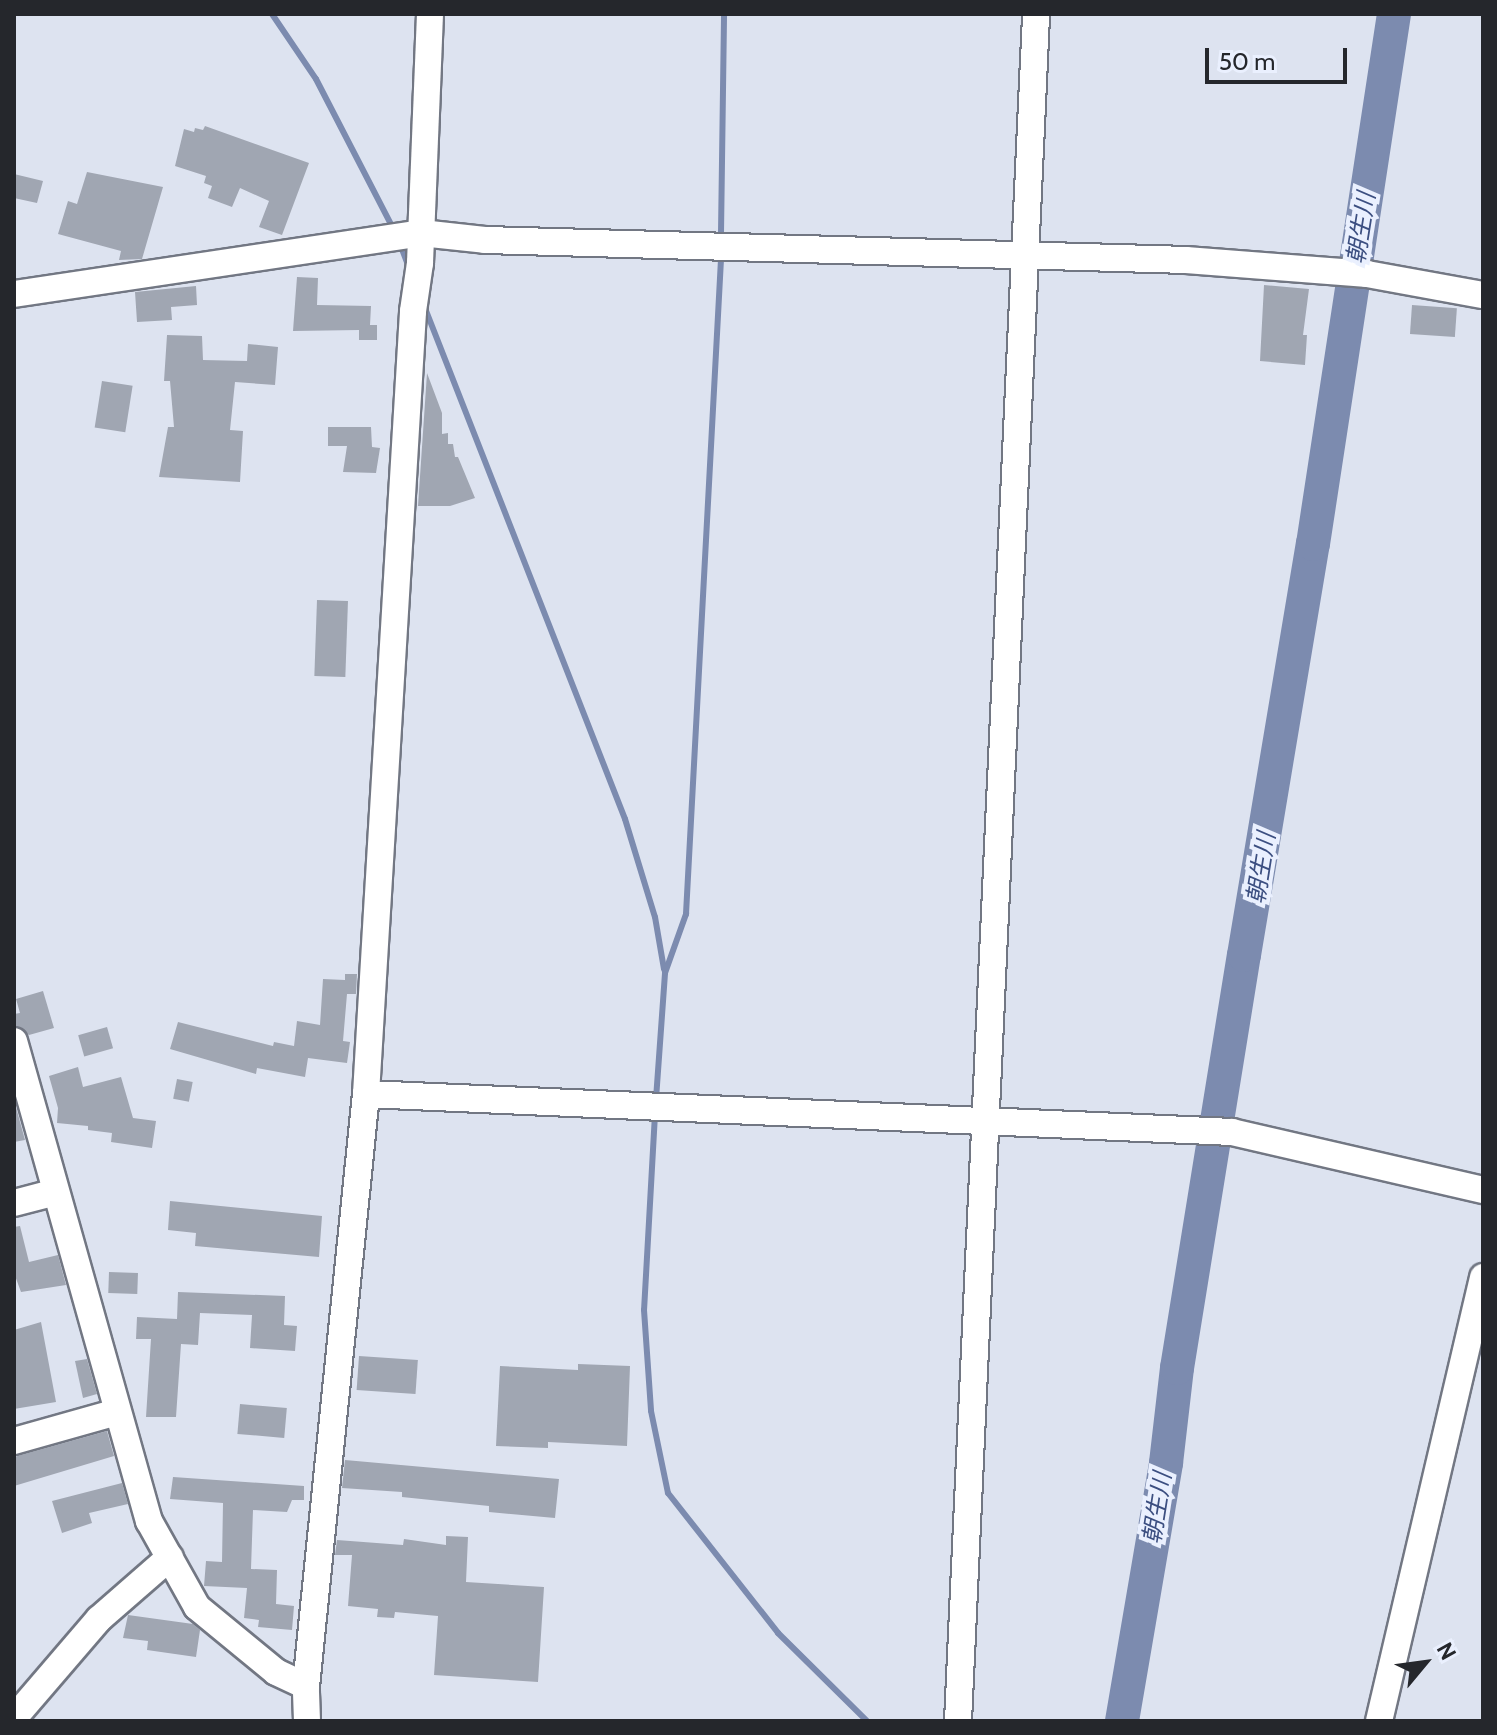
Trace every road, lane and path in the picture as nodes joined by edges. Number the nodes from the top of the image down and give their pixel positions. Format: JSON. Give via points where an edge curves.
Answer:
{"nodes":[{"id":1,"x":430,"y":14,"type":"edge"},
{"id":2,"x":1036,"y":14,"type":"edge"},
{"id":3,"x":415,"y":234,"type":"junction"},
{"id":4,"x":1026,"y":257,"type":"junction"},
{"id":5,"x":1482,"y":289,"type":"edge"},
{"id":6,"x":14,"y":294,"type":"edge"},
{"id":7,"x":14,"y":1041,"type":"edge"},
{"id":8,"x":19,"y":1081,"type":"edge"},
{"id":9,"x":366,"y":1094,"type":"junction"},
{"id":10,"x":983,"y":1120,"type":"junction"},
{"id":11,"x":1483,"y":1190,"type":"edge"},
{"id":12,"x":56,"y":1192,"type":"junction"},
{"id":13,"x":14,"y":1203,"type":"edge"},
{"id":14,"x":1483,"y":1277,"type":"edge"},
{"id":15,"x":117,"y":1412,"type":"junction"},
{"id":16,"x":14,"y":1441,"type":"edge"},
{"id":17,"x":170,"y":1557,"type":"junction"},
{"id":18,"x":306,"y":1686,"type":"junction"},
{"id":19,"x":14,"y":1718,"type":"edge"},
{"id":20,"x":307,"y":1721,"type":"edge"},
{"id":21,"x":958,"y":1721,"type":"edge"},
{"id":22,"x":1379,"y":1721,"type":"edge"}],
"edges":[{"from":1,"to":3,"type":"street"},
{"from":2,"to":4,"type":"street"},
{"from":3,"to":4,"type":"street"},
{"from":3,"to":6,"type":"street"},
{"from":3,"to":9,"type":"street","via":[[420,267]]},
{"from":4,"to":5,"type":"street","via":[[1186,260],[1354,272]]},
{"from":4,"to":10,"type":"street"},
{"from":7,"to":8,"type":"street"},
{"from":8,"to":12,"type":"street"},
{"from":9,"to":10,"type":"street"},
{"from":9,"to":18,"type":"street"},
{"from":10,"to":11,"type":"street","via":[[1232,1132]]},
{"from":10,"to":21,"type":"street"},
{"from":12,"to":13,"type":"street"},
{"from":12,"to":15,"type":"street"},
{"from":14,"to":22,"type":"street"},
{"from":15,"to":16,"type":"street"},
{"from":15,"to":17,"type":"street","via":[[149,1521]]},
{"from":17,"to":18,"type":"street","via":[[197,1607],[276,1672]]},
{"from":17,"to":19,"type":"street","via":[[99,1619]]},
{"from":18,"to":20,"type":"street"}]}
